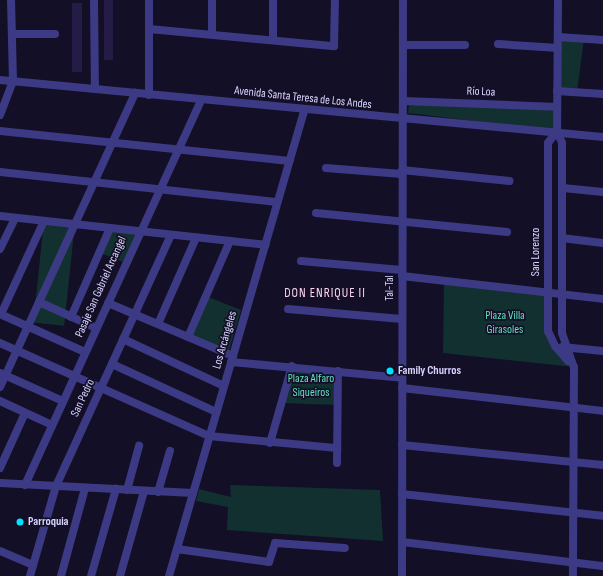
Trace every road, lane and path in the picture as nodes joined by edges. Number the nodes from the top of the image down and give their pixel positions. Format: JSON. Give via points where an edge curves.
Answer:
{"nodes":[{"id":1,"x":11,"y":0,"type":"edge"},
{"id":2,"x":94,"y":0,"type":"edge"},
{"id":3,"x":149,"y":0,"type":"edge"},
{"id":4,"x":212,"y":0,"type":"edge"},
{"id":5,"x":273,"y":0,"type":"edge"},
{"id":6,"x":335,"y":0,"type":"edge"},
{"id":7,"x":403,"y":0,"type":"edge"},
{"id":8,"x":558,"y":0,"type":"edge"},
{"id":9,"x":149,"y":29,"type":"junction"},
{"id":10,"x":12,"y":34,"type":"junction"},
{"id":11,"x":55,"y":34,"type":"dead end"},
{"id":12,"x":212,"y":34,"type":"junction"},
{"id":13,"x":558,"y":37,"type":"junction"},
{"id":14,"x":273,"y":40,"type":"junction"},
{"id":15,"x":603,"y":40,"type":"edge"},
{"id":16,"x":498,"y":44,"type":"dead end"},
{"id":17,"x":403,"y":45,"type":"junction"},
{"id":18,"x":465,"y":45,"type":"dead end"},
{"id":19,"x":558,"y":48,"type":"junction"},
{"id":20,"x":0,"y":80,"type":"edge"},
{"id":21,"x":13,"y":81,"type":"junction"},
{"id":22,"x":95,"y":89,"type":"junction"},
{"id":23,"x":557,"y":91,"type":"junction"},
{"id":24,"x":135,"y":93,"type":"junction"},
{"id":25,"x":149,"y":94,"type":"junction"},
{"id":26,"x":603,"y":94,"type":"edge"},
{"id":27,"x":201,"y":100,"type":"junction"},
{"id":28,"x":404,"y":101,"type":"junction"},
{"id":29,"x":557,"y":107,"type":"junction"},
{"id":30,"x":304,"y":110,"type":"junction"},
{"id":31,"x":0,"y":116,"type":"edge"},
{"id":32,"x":402,"y":120,"type":"junction"},
{"id":33,"x":0,"y":131,"type":"edge"},
{"id":34,"x":557,"y":131,"type":"junction"},
{"id":35,"x":603,"y":137,"type":"edge"},
{"id":36,"x":113,"y":142,"type":"junction"},
{"id":37,"x":177,"y":150,"type":"junction"},
{"id":38,"x":289,"y":161,"type":"junction"},
{"id":39,"x":326,"y":168,"type":"dead end"},
{"id":40,"x":0,"y":172,"type":"edge"},
{"id":41,"x":402,"y":172,"type":"junction"},
{"id":42,"x":509,"y":181,"type":"dead end"},
{"id":43,"x":94,"y":182,"type":"junction"},
{"id":44,"x":563,"y":188,"type":"junction"},
{"id":45,"x":159,"y":189,"type":"junction"},
{"id":46,"x":603,"y":192,"type":"edge"},
{"id":47,"x":277,"y":202,"type":"junction"},
{"id":48,"x":316,"y":213,"type":"dead end"},
{"id":49,"x":0,"y":216,"type":"edge"},
{"id":50,"x":15,"y":218,"type":"junction"},
{"id":51,"x":44,"y":221,"type":"junction"},
{"id":52,"x":402,"y":221,"type":"junction"},
{"id":53,"x":75,"y":224,"type":"junction"},
{"id":54,"x":110,"y":228,"type":"junction"},
{"id":55,"x":140,"y":231,"type":"junction"},
{"id":56,"x":506,"y":232,"type":"dead end"},
{"id":57,"x":171,"y":235,"type":"junction"},
{"id":58,"x":196,"y":238,"type":"junction"},
{"id":59,"x":562,"y":238,"type":"junction"},
{"id":60,"x":230,"y":241,"type":"junction"},
{"id":61,"x":603,"y":243,"type":"edge"},
{"id":62,"x":265,"y":245,"type":"junction"},
{"id":63,"x":0,"y":250,"type":"edge"},
{"id":64,"x":301,"y":261,"type":"dead end"},
{"id":65,"x":402,"y":273,"type":"junction"},
{"id":66,"x":548,"y":292,"type":"junction"},
{"id":67,"x":561,"y":293,"type":"junction"},
{"id":68,"x":603,"y":299,"type":"edge"},
{"id":69,"x":39,"y":302,"type":"junction"},
{"id":70,"x":108,"y":302,"type":"junction"},
{"id":71,"x":288,"y":309,"type":"dead end"},
{"id":72,"x":0,"y":314,"type":"edge"},
{"id":73,"x":134,"y":314,"type":"junction"},
{"id":74,"x":71,"y":316,"type":"junction"},
{"id":75,"x":402,"y":319,"type":"junction"},
{"id":76,"x":158,"y":324,"type":"junction"},
{"id":77,"x":28,"y":326,"type":"junction"},
{"id":78,"x":96,"y":328,"type":"junction"},
{"id":79,"x":188,"y":337,"type":"junction"},
{"id":80,"x":123,"y":339,"type":"junction"},
{"id":81,"x":0,"y":343,"type":"edge"},
{"id":82,"x":555,"y":346,"type":"junction"},
{"id":83,"x":565,"y":347,"type":"junction"},
{"id":84,"x":17,"y":351,"type":"junction"},
{"id":85,"x":603,"y":351,"type":"edge"},
{"id":86,"x":85,"y":352,"type":"junction"},
{"id":87,"x":232,"y":359,"type":"junction"},
{"id":88,"x":112,"y":364,"type":"junction"},
{"id":89,"x":292,"y":366,"type":"junction"},
{"id":90,"x":574,"y":367,"type":"junction"},
{"id":91,"x":338,"y":370,"type":"junction"},
{"id":92,"x":3,"y":374,"type":"edge"},
{"id":93,"x":74,"y":377,"type":"junction"},
{"id":94,"x":402,"y":378,"type":"junction"},
{"id":95,"x":224,"y":386,"type":"junction"},
{"id":96,"x":0,"y":387,"type":"edge"},
{"id":97,"x":402,"y":388,"type":"junction"},
{"id":98,"x":100,"y":389,"type":"junction"},
{"id":99,"x":0,"y":401,"type":"edge"},
{"id":100,"x":63,"y":401,"type":"junction"},
{"id":101,"x":574,"y":407,"type":"junction"},
{"id":102,"x":603,"y":411,"type":"edge"},
{"id":103,"x":216,"y":412,"type":"junction"},
{"id":104,"x":25,"y":413,"type":"junction"},
{"id":105,"x":52,"y":425,"type":"junction"},
{"id":106,"x":209,"y":436,"type":"junction"},
{"id":107,"x":270,"y":443,"type":"junction"},
{"id":108,"x":402,"y":445,"type":"junction"},
{"id":109,"x":138,"y":446,"type":"dead end"},
{"id":110,"x":336,"y":448,"type":"junction"},
{"id":111,"x":170,"y":450,"type":"dead end"},
{"id":112,"x":574,"y":462,"type":"junction"},
{"id":113,"x":337,"y":463,"type":"dead end"},
{"id":114,"x":603,"y":465,"type":"edge"},
{"id":115,"x":0,"y":468,"type":"edge"},
{"id":116,"x":0,"y":483,"type":"edge"},
{"id":117,"x":25,"y":485,"type":"junction"},
{"id":118,"x":56,"y":486,"type":"junction"},
{"id":119,"x":85,"y":488,"type":"junction"},
{"id":120,"x":116,"y":489,"type":"junction"},
{"id":121,"x":127,"y":490,"type":"junction"},
{"id":122,"x":144,"y":491,"type":"junction"},
{"id":123,"x":158,"y":492,"type":"junction"},
{"id":124,"x":193,"y":494,"type":"junction"},
{"id":125,"x":402,"y":494,"type":"junction"},
{"id":126,"x":573,"y":512,"type":"junction"},
{"id":127,"x":603,"y":516,"type":"edge"},
{"id":128,"x":402,"y":542,"type":"junction"},
{"id":129,"x":345,"y":548,"type":"dead end"},
{"id":130,"x":177,"y":549,"type":"junction"},
{"id":131,"x":0,"y":551,"type":"edge"},
{"id":132,"x":573,"y":561,"type":"junction"},
{"id":133,"x":33,"y":566,"type":"junction"},
{"id":134,"x":603,"y":566,"type":"edge"},
{"id":135,"x":30,"y":576,"type":"edge"},
{"id":136,"x":61,"y":576,"type":"edge"},
{"id":137,"x":91,"y":576,"type":"edge"},
{"id":138,"x":120,"y":576,"type":"edge"},
{"id":139,"x":169,"y":576,"type":"edge"},
{"id":140,"x":402,"y":576,"type":"edge"},
{"id":141,"x":573,"y":576,"type":"edge"}],
"edges":[{"from":1,"to":10,"type":"street"},
{"from":2,"to":22,"type":"street"},
{"from":3,"to":9,"type":"street"},
{"from":4,"to":12,"type":"street"},
{"from":5,"to":14,"type":"street"},
{"from":6,"to":14,"type":"street","via":[[334,46]]},
{"from":7,"to":17,"type":"street","name":"Tal-Tal"},
{"from":8,"to":13,"type":"street","name":"San Lorenzo"},
{"from":9,"to":12,"type":"street"},
{"from":9,"to":25,"type":"street"},
{"from":10,"to":11,"type":"street"},
{"from":10,"to":21,"type":"street"},
{"from":12,"to":14,"type":"street"},
{"from":13,"to":15,"type":"street"},
{"from":13,"to":19,"type":"street","name":"San Lorenzo"},
{"from":16,"to":19,"type":"street"},
{"from":17,"to":18,"type":"street"},
{"from":17,"to":28,"type":"street","name":"Tal-Tal"},
{"from":19,"to":23,"type":"street","name":"San Lorenzo"},
{"from":20,"to":21,"type":"street","name":"Avenida Santa Teresa de Los Andes"},
{"from":21,"to":22,"type":"street","name":"Avenida Santa Teresa de Los Andes"},
{"from":21,"to":31,"type":"street"},
{"from":22,"to":24,"type":"street","name":"Avenida Santa Teresa de Los Andes"},
{"from":23,"to":26,"type":"street"},
{"from":23,"to":29,"type":"street","name":"San Lorenzo"},
{"from":24,"to":25,"type":"street","name":"Avenida Santa Teresa de Los Andes"},
{"from":24,"to":36,"type":"street"},
{"from":25,"to":27,"type":"street","name":"Avenida Santa Teresa de Los Andes"},
{"from":27,"to":30,"type":"street","name":"Avenida Santa Teresa de Los Andes"},
{"from":27,"to":37,"type":"street","name":"Pasaje San Gabriel Arcangel"},
{"from":28,"to":29,"type":"street","name":"Río Loa"},
{"from":28,"to":32,"type":"street","name":"Tal-Tal"},
{"from":29,"to":34,"type":"street","name":"San Lorenzo"},
{"from":30,"to":32,"type":"street","name":"Avenida Santa Teresa de Los Andes"},
{"from":30,"to":38,"type":"street","name":"Los Arcángeles"},
{"from":32,"to":34,"type":"street","name":"Avenida Santa Teresa de Los Andes"},
{"from":32,"to":41,"type":"street","name":"Tal-Tal"},
{"from":33,"to":36,"type":"street"},
{"from":34,"to":35,"type":"street","name":"Avenida Santa Teresa de Los Andes"},
{"from":34,"to":44,"type":"street","name":"San Lorenzo","via":[[562,143]]},
{"from":34,"to":66,"type":"street","name":"San Lorenzo","via":[[548,143]]},
{"from":36,"to":37,"type":"street"},
{"from":36,"to":43,"type":"street"},
{"from":37,"to":38,"type":"street"},
{"from":37,"to":45,"type":"street","name":"Pasaje San Gabriel Arcangel"},
{"from":38,"to":47,"type":"street","name":"Los Arcángeles"},
{"from":39,"to":41,"type":"street"},
{"from":40,"to":43,"type":"street"},
{"from":41,"to":42,"type":"street"},
{"from":41,"to":52,"type":"street","name":"Tal-Tal"},
{"from":43,"to":45,"type":"street"},
{"from":43,"to":53,"type":"street"},
{"from":44,"to":46,"type":"street"},
{"from":44,"to":59,"type":"street","name":"San Lorenzo"},
{"from":45,"to":47,"type":"street"},
{"from":45,"to":55,"type":"street","name":"Pasaje San Gabriel Arcangel"},
{"from":47,"to":62,"type":"street","name":"Los Arcángeles"},
{"from":48,"to":52,"type":"street"},
{"from":49,"to":50,"type":"street"},
{"from":50,"to":51,"type":"street"},
{"from":50,"to":63,"type":"street"},
{"from":51,"to":53,"type":"street"},
{"from":51,"to":72,"type":"street"},
{"from":52,"to":56,"type":"street"},
{"from":52,"to":65,"type":"street","name":"Tal-Tal"},
{"from":53,"to":54,"type":"street"},
{"from":53,"to":69,"type":"street"},
{"from":54,"to":55,"type":"street"},
{"from":54,"to":74,"type":"street"},
{"from":55,"to":57,"type":"street"},
{"from":55,"to":70,"type":"street","name":"Pasaje San Gabriel Arcangel"},
{"from":57,"to":58,"type":"street"},
{"from":57,"to":73,"type":"street","name":"San Pedro"},
{"from":58,"to":60,"type":"street"},
{"from":58,"to":76,"type":"street"},
{"from":59,"to":61,"type":"street"},
{"from":59,"to":67,"type":"street","name":"San Lorenzo"},
{"from":60,"to":62,"type":"street"},
{"from":60,"to":79,"type":"street"},
{"from":62,"to":87,"type":"street","name":"Los Arcángeles"},
{"from":64,"to":65,"type":"street"},
{"from":65,"to":66,"type":"street"},
{"from":65,"to":75,"type":"street","name":"Tal-Tal"},
{"from":66,"to":67,"type":"street"},
{"from":66,"to":82,"type":"street","name":"San Lorenzo","via":[[548,331]]},
{"from":67,"to":68,"type":"street"},
{"from":67,"to":83,"type":"street","name":"San Lorenzo"},
{"from":69,"to":74,"type":"street"},
{"from":69,"to":77,"type":"street"},
{"from":70,"to":73,"type":"street"},
{"from":70,"to":78,"type":"street","name":"Pasaje San Gabriel Arcangel"},
{"from":71,"to":75,"type":"street"},
{"from":72,"to":77,"type":"street"},
{"from":73,"to":76,"type":"street"},
{"from":73,"to":80,"type":"street","name":"San Pedro"},
{"from":74,"to":78,"type":"street"},
{"from":75,"to":94,"type":"street","name":"Tal-Tal"},
{"from":76,"to":79,"type":"street"},
{"from":77,"to":84,"type":"street"},
{"from":77,"to":86,"type":"street"},
{"from":78,"to":86,"type":"street","name":"Pasaje San Gabriel Arcangel"},
{"from":79,"to":87,"type":"street"},
{"from":80,"to":88,"type":"street","name":"San Pedro"},
{"from":80,"to":95,"type":"street"},
{"from":81,"to":84,"type":"street"},
{"from":82,"to":83,"type":"street"},
{"from":82,"to":90,"type":"street","name":"San Lorenzo"},
{"from":83,"to":85,"type":"street"},
{"from":83,"to":90,"type":"street","name":"San Lorenzo"},
{"from":84,"to":92,"type":"street"},
{"from":84,"to":93,"type":"street"},
{"from":86,"to":93,"type":"street","name":"Pasaje San Gabriel Arcangel"},
{"from":87,"to":89,"type":"street"},
{"from":87,"to":95,"type":"street","name":"Los Arcángeles"},
{"from":88,"to":98,"type":"street","name":"San Pedro"},
{"from":88,"to":103,"type":"street"},
{"from":89,"to":91,"type":"street"},
{"from":89,"to":107,"type":"street"},
{"from":90,"to":101,"type":"street","name":"San Lorenzo"},
{"from":91,"to":94,"type":"street"},
{"from":91,"to":110,"type":"street"},
{"from":92,"to":96,"type":"street"},
{"from":92,"to":100,"type":"street"},
{"from":93,"to":98,"type":"street"},
{"from":93,"to":100,"type":"street","name":"Pasaje San Gabriel Arcangel"},
{"from":94,"to":97,"type":"street","name":"Tal-Tal"},
{"from":95,"to":103,"type":"street","name":"Los Arcángeles"},
{"from":97,"to":101,"type":"street"},
{"from":97,"to":108,"type":"street","name":"Tal-Tal"},
{"from":98,"to":106,"type":"street"},
{"from":98,"to":118,"type":"street","name":"San Pedro"},
{"from":99,"to":104,"type":"street"},
{"from":100,"to":105,"type":"street","name":"Pasaje San Gabriel Arcangel"},
{"from":101,"to":102,"type":"street"},
{"from":101,"to":112,"type":"street","name":"San Lorenzo"},
{"from":103,"to":106,"type":"street","name":"Los Arcángeles"},
{"from":104,"to":105,"type":"street"},
{"from":104,"to":115,"type":"street"},
{"from":105,"to":117,"type":"street","name":"Pasaje San Gabriel Arcangel"},
{"from":106,"to":107,"type":"street"},
{"from":106,"to":124,"type":"street","name":"Los Arcángeles"},
{"from":107,"to":110,"type":"street"},
{"from":108,"to":112,"type":"street"},
{"from":108,"to":125,"type":"street","name":"Tal-Tal"},
{"from":109,"to":121,"type":"street"},
{"from":110,"to":113,"type":"street"},
{"from":111,"to":123,"type":"street"},
{"from":112,"to":114,"type":"street"},
{"from":112,"to":126,"type":"street","name":"San Lorenzo"},
{"from":116,"to":117,"type":"street"},
{"from":117,"to":118,"type":"street"},
{"from":118,"to":119,"type":"street"},
{"from":118,"to":133,"type":"street","name":"San Pedro"},
{"from":119,"to":120,"type":"street"},
{"from":119,"to":136,"type":"street"},
{"from":120,"to":121,"type":"street"},
{"from":120,"to":137,"type":"street"},
{"from":121,"to":122,"type":"street"},
{"from":122,"to":123,"type":"street"},
{"from":122,"to":138,"type":"street"},
{"from":123,"to":124,"type":"street"},
{"from":124,"to":130,"type":"street","name":"Los Arcángeles"},
{"from":125,"to":126,"type":"street"},
{"from":125,"to":128,"type":"street","name":"Tal-Tal"},
{"from":126,"to":127,"type":"street"},
{"from":126,"to":132,"type":"street","name":"San Lorenzo"},
{"from":128,"to":132,"type":"street"},
{"from":128,"to":140,"type":"street","name":"Tal-Tal"},
{"from":129,"to":130,"type":"street","via":[[275,544],[269,562]]},
{"from":130,"to":139,"type":"street","name":"Los Arcángeles"},
{"from":131,"to":133,"type":"street"},
{"from":132,"to":134,"type":"street"},
{"from":132,"to":141,"type":"street","name":"San Lorenzo"},
{"from":133,"to":135,"type":"street","name":"San Pedro"}]}
